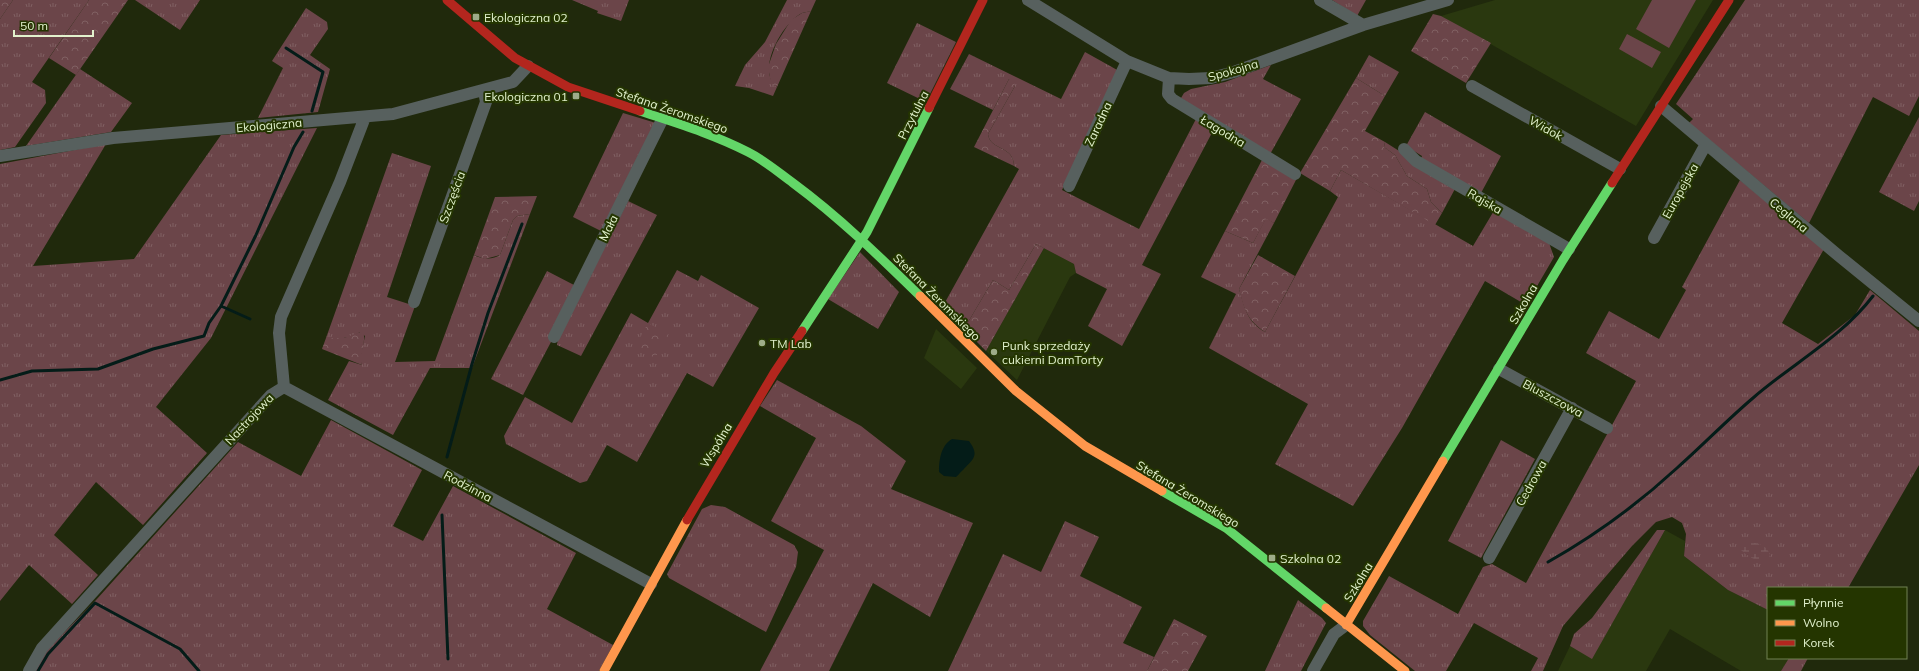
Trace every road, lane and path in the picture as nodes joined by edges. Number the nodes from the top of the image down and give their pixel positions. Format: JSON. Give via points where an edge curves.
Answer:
{"nodes":[{"id":1,"x":447,"y":0,"type":"edge"},
{"id":2,"x":983,"y":0,"type":"edge"},
{"id":3,"x":1028,"y":0,"type":"edge"},
{"id":4,"x":1320,"y":0,"type":"edge"},
{"id":5,"x":1448,"y":0,"type":"edge"},
{"id":6,"x":1729,"y":0,"type":"edge"},
{"id":7,"x":1363,"y":25,"type":"junction"},
{"id":8,"x":1128,"y":61,"type":"junction"},
{"id":9,"x":528,"y":66,"type":"junction"},
{"id":10,"x":1169,"y":78,"type":"junction"},
{"id":11,"x":1472,"y":86,"type":"dead end"},
{"id":12,"x":484,"y":91,"type":"junction"},
{"id":13,"x":1661,"y":106,"type":"junction"},
{"id":14,"x":366,"y":117,"type":"junction"},
{"id":15,"x":663,"y":118,"type":"junction"},
{"id":16,"x":1706,"y":144,"type":"junction"},
{"id":17,"x":1404,"y":149,"type":"dead end"},
{"id":18,"x":0,"y":156,"type":"edge"},
{"id":19,"x":1620,"y":169,"type":"junction"},
{"id":20,"x":1295,"y":174,"type":"dead end"},
{"id":21,"x":1069,"y":186,"type":"dead end"},
{"id":22,"x":1654,"y":238,"type":"dead end"},
{"id":23,"x":862,"y":239,"type":"junction"},
{"id":24,"x":1570,"y":249,"type":"junction"},
{"id":25,"x":414,"y":302,"type":"dead end"},
{"id":26,"x":1919,"y":321,"type":"edge"},
{"id":27,"x":554,"y":337,"type":"dead end"},
{"id":28,"x":1499,"y":369,"type":"junction"},
{"id":29,"x":284,"y":387,"type":"junction"},
{"id":30,"x":1572,"y":408,"type":"junction"},
{"id":31,"x":1607,"y":428,"type":"dead end"},
{"id":32,"x":1489,"y":558,"type":"dead end"},
{"id":33,"x":651,"y":584,"type":"junction"},
{"id":34,"x":1346,"y":625,"type":"junction"},
{"id":35,"x":29,"y":671,"type":"edge"},
{"id":36,"x":604,"y":671,"type":"edge"},
{"id":37,"x":1313,"y":671,"type":"edge"},
{"id":38,"x":1405,"y":671,"type":"edge"}],
"edges":[{"from":1,"to":9,"type":"street","name":"Stefana Żeromskiego","via":[[515,58]]},
{"from":2,"to":23,"type":"street","name":"Przytulna"},
{"from":3,"to":8,"type":"street","name":"Spokojna"},
{"from":4,"to":7,"type":"street"},
{"from":5,"to":7,"type":"street","name":"Spokojna"},
{"from":6,"to":13,"type":"street","name":"Szkolna"},
{"from":7,"to":10,"type":"street","name":"Spokojna","via":[[1234,72],[1211,78]]},
{"from":8,"to":10,"type":"street","name":"Spokojna"},
{"from":8,"to":21,"type":"street","name":"Zaradna"},
{"from":9,"to":12,"type":"street","name":"Ekologiczna","via":[[513,82]]},
{"from":9,"to":15,"type":"street","name":"Stefana Żeromskiego","via":[[573,89]]},
{"from":10,"to":20,"type":"street","name":"Łagodna","via":[[1168,94],[1172,99]]},
{"from":11,"to":19,"type":"street","name":"Widok"},
{"from":12,"to":14,"type":"street","name":"Ekologiczna","via":[[393,114]]},
{"from":12,"to":25,"type":"street","name":"Szczęścia","via":[[486,102]]},
{"from":13,"to":16,"type":"street","name":"Ceglana"},
{"from":13,"to":19,"type":"street","name":"Szkolna"},
{"from":14,"to":18,"type":"street","name":"Ekologiczna","via":[[113,138]]},
{"from":14,"to":29,"type":"street","name":"Nastrojowa","via":[[281,317],[279,333]]},
{"from":15,"to":23,"type":"street","name":"Stefana Żeromskiego","via":[[727,141],[760,159],[820,203]]},
{"from":15,"to":27,"type":"street","name":"Mała"},
{"from":16,"to":22,"type":"street","name":"Europejska"},
{"from":16,"to":26,"type":"street","name":"Ceglana"},
{"from":17,"to":24,"type":"street","name":"Rajska","via":[[1416,161]]},
{"from":19,"to":24,"type":"street","name":"Szkolna"},
{"from":23,"to":33,"type":"street","name":"Wspólna","via":[[774,373],[704,489]]},
{"from":23,"to":34,"type":"street","name":"Stefana Żeromskiego","via":[[1016,391],[1085,446],[1226,528]]},
{"from":24,"to":28,"type":"street","name":"Szkolna"},
{"from":28,"to":30,"type":"street","name":"Bluszczowa"},
{"from":28,"to":34,"type":"street","name":"Szkolna"},
{"from":29,"to":33,"type":"street","name":"Rodzinna"},
{"from":29,"to":35,"type":"street","name":"Nastrojowa","via":[[271,395],[81,604],[42,648]]},
{"from":30,"to":31,"type":"street","name":"Bluszczowa"},
{"from":30,"to":32,"type":"street","name":"Cedrowa"},
{"from":33,"to":36,"type":"street","name":"Wspólna"},
{"from":34,"to":37,"type":"street","via":[[1334,634]]},
{"from":34,"to":38,"type":"street","name":"Stefana Żeromskiego"}]}
